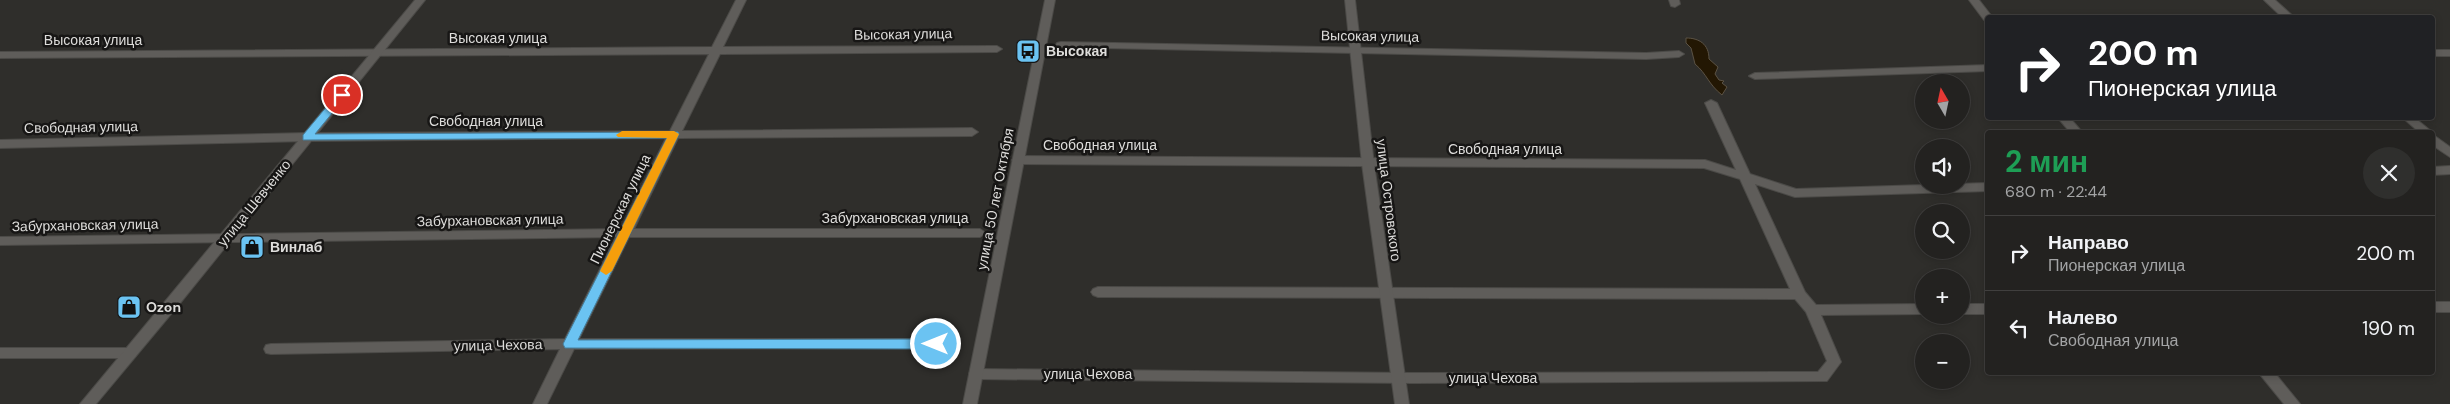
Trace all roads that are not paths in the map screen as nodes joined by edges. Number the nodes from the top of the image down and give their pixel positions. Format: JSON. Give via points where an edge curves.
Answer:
{"nodes":[{"id":1,"x":420,"y":0,"type":"edge"},
{"id":2,"x":741,"y":0,"type":"edge"},
{"id":3,"x":1050,"y":0,"type":"edge"},
{"id":4,"x":1350,"y":0,"type":"edge"},
{"id":5,"x":1974,"y":0,"type":"edge"},
{"id":6,"x":2269,"y":0,"type":"edge"},
{"id":7,"x":1986,"y":15,"type":"edge"},
{"id":8,"x":2286,"y":15,"type":"edge"},
{"id":9,"x":1061,"y":45,"type":"dead end"},
{"id":10,"x":997,"y":49,"type":"dead end"},
{"id":11,"x":1357,"y":50,"type":"junction"},
{"id":12,"x":715,"y":51,"type":"junction"},
{"id":13,"x":377,"y":53,"type":"junction"},
{"id":14,"x":2450,"y":53,"type":"edge"},
{"id":15,"x":1679,"y":54,"type":"dead end"},
{"id":16,"x":2435,"y":54,"type":"edge"},
{"id":17,"x":0,"y":55,"type":"edge"},
{"id":18,"x":1985,"y":68,"type":"edge"},
{"id":19,"x":1755,"y":76,"type":"dead end"},
{"id":20,"x":1711,"y":103,"type":"dead end"},
{"id":21,"x":2066,"y":120,"type":"edge"},
{"id":22,"x":2411,"y":120,"type":"edge"},
{"id":23,"x":2074,"y":130,"type":"edge"},
{"id":24,"x":2423,"y":130,"type":"edge"},
{"id":25,"x":972,"y":132,"type":"dead end"},
{"id":26,"x":674,"y":134,"type":"junction"},
{"id":27,"x":307,"y":137,"type":"junction"},
{"id":28,"x":2435,"y":140,"type":"edge"},
{"id":29,"x":0,"y":144,"type":"edge"},
{"id":30,"x":2450,"y":153,"type":"edge"},
{"id":31,"x":1018,"y":160,"type":"junction"},
{"id":32,"x":1368,"y":164,"type":"junction"},
{"id":33,"x":2450,"y":170,"type":"edge"},
{"id":34,"x":2435,"y":171,"type":"edge"},
{"id":35,"x":1747,"y":179,"type":"junction"},
{"id":36,"x":1985,"y":187,"type":"edge"},
{"id":37,"x":625,"y":233,"type":"junction"},
{"id":38,"x":980,"y":233,"type":"dead end"},
{"id":39,"x":226,"y":238,"type":"junction"},
{"id":40,"x":0,"y":241,"type":"edge"},
{"id":41,"x":1098,"y":292,"type":"dead end"},
{"id":42,"x":1386,"y":293,"type":"junction"},
{"id":43,"x":1799,"y":294,"type":"junction"},
{"id":44,"x":2435,"y":307,"type":"edge"},
{"id":45,"x":2450,"y":307,"type":"edge"},
{"id":46,"x":1915,"y":309,"type":"edge"},
{"id":47,"x":1970,"y":309,"type":"edge"},
{"id":48,"x":1985,"y":309,"type":"edge"},
{"id":49,"x":1812,"y":310,"type":"junction"},
{"id":50,"x":569,"y":344,"type":"junction"},
{"id":51,"x":936,"y":344,"type":"dead end"},
{"id":52,"x":271,"y":349,"type":"dead end"},
{"id":53,"x":0,"y":353,"type":"edge"},
{"id":54,"x":130,"y":353,"type":"junction"},
{"id":55,"x":976,"y":374,"type":"junction"},
{"id":56,"x":2268,"y":375,"type":"edge"},
{"id":57,"x":1398,"y":378,"type":"junction"},
{"id":58,"x":87,"y":404,"type":"edge"},
{"id":59,"x":540,"y":404,"type":"edge"},
{"id":60,"x":970,"y":404,"type":"edge"},
{"id":61,"x":1402,"y":404,"type":"edge"},
{"id":62,"x":2293,"y":404,"type":"edge"}],
"edges":[{"from":1,"to":13,"type":"street","name":"улица Шевченко"},
{"from":2,"to":12,"type":"street","name":"Пионерская улица"},
{"from":3,"to":31,"type":"street","name":"улица 50 лет Октября"},
{"from":4,"to":11,"type":"street","name":"улица Островского"},
{"from":5,"to":7,"type":"street"},
{"from":6,"to":8,"type":"street"},
{"from":9,"to":11,"type":"street","name":"Высокая улица"},
{"from":10,"to":12,"type":"street","name":"Высокая улица"},
{"from":11,"to":15,"type":"street","name":"Высокая улица"},
{"from":11,"to":32,"type":"street","name":"улица Островского"},
{"from":12,"to":13,"type":"street","name":"Высокая улица"},
{"from":12,"to":26,"type":"street","name":"Пионерская улица"},
{"from":13,"to":17,"type":"street","name":"Высокая улица"},
{"from":13,"to":27,"type":"street","name":"улица Шевченко"},
{"from":14,"to":16,"type":"street"},
{"from":18,"to":19,"type":"street"},
{"from":20,"to":35,"type":"street"},
{"from":21,"to":23,"type":"street"},
{"from":22,"to":24,"type":"street"},
{"from":25,"to":26,"type":"street","name":"Свободная улица"},
{"from":26,"to":27,"type":"street","name":"Свободная улица"},
{"from":26,"to":37,"type":"street","name":"Пионерская улица"},
{"from":27,"to":29,"type":"street","name":"Свободная улица"},
{"from":27,"to":39,"type":"street","name":"улица Шевченко"},
{"from":28,"to":30,"type":"street"},
{"from":31,"to":32,"type":"street","name":"Свободная улица"},
{"from":31,"to":55,"type":"street","name":"улица 50 лет Октября"},
{"from":32,"to":35,"type":"street","name":"Свободная улица","via":[[1705,164]]},
{"from":32,"to":42,"type":"street","name":"улица Островского"},
{"from":33,"to":34,"type":"street"},
{"from":35,"to":36,"type":"street","name":"Свободная улица","via":[[1795,192]]},
{"from":35,"to":43,"type":"street"},
{"from":37,"to":38,"type":"street","name":"Забурхановская улица"},
{"from":37,"to":39,"type":"street","name":"Забурхановская улица"},
{"from":37,"to":50,"type":"street","name":"Пионерская улица"},
{"from":39,"to":40,"type":"street","name":"Забурхановская улица"},
{"from":39,"to":54,"type":"street","name":"улица Шевченко"},
{"from":41,"to":42,"type":"street"},
{"from":42,"to":43,"type":"street"},
{"from":42,"to":57,"type":"street","name":"улица Островского"},
{"from":43,"to":49,"type":"street"},
{"from":44,"to":45,"type":"street"},
{"from":46,"to":49,"type":"street"},
{"from":47,"to":48,"type":"street"},
{"from":49,"to":57,"type":"street","name":"улица Чехова","via":[[1834,362],[1822,377]]},
{"from":50,"to":51,"type":"street","name":"улица Чехова"},
{"from":50,"to":52,"type":"street","name":"улица Чехова"},
{"from":50,"to":59,"type":"street","name":"Пионерская улица"},
{"from":53,"to":54,"type":"street"},
{"from":54,"to":58,"type":"street","name":"улица Шевченко"},
{"from":55,"to":57,"type":"street","name":"улица Чехова"},
{"from":55,"to":60,"type":"street","name":"улица 50 лет Октября"},
{"from":56,"to":62,"type":"street"},
{"from":57,"to":61,"type":"street","name":"улица Островского"}]}
